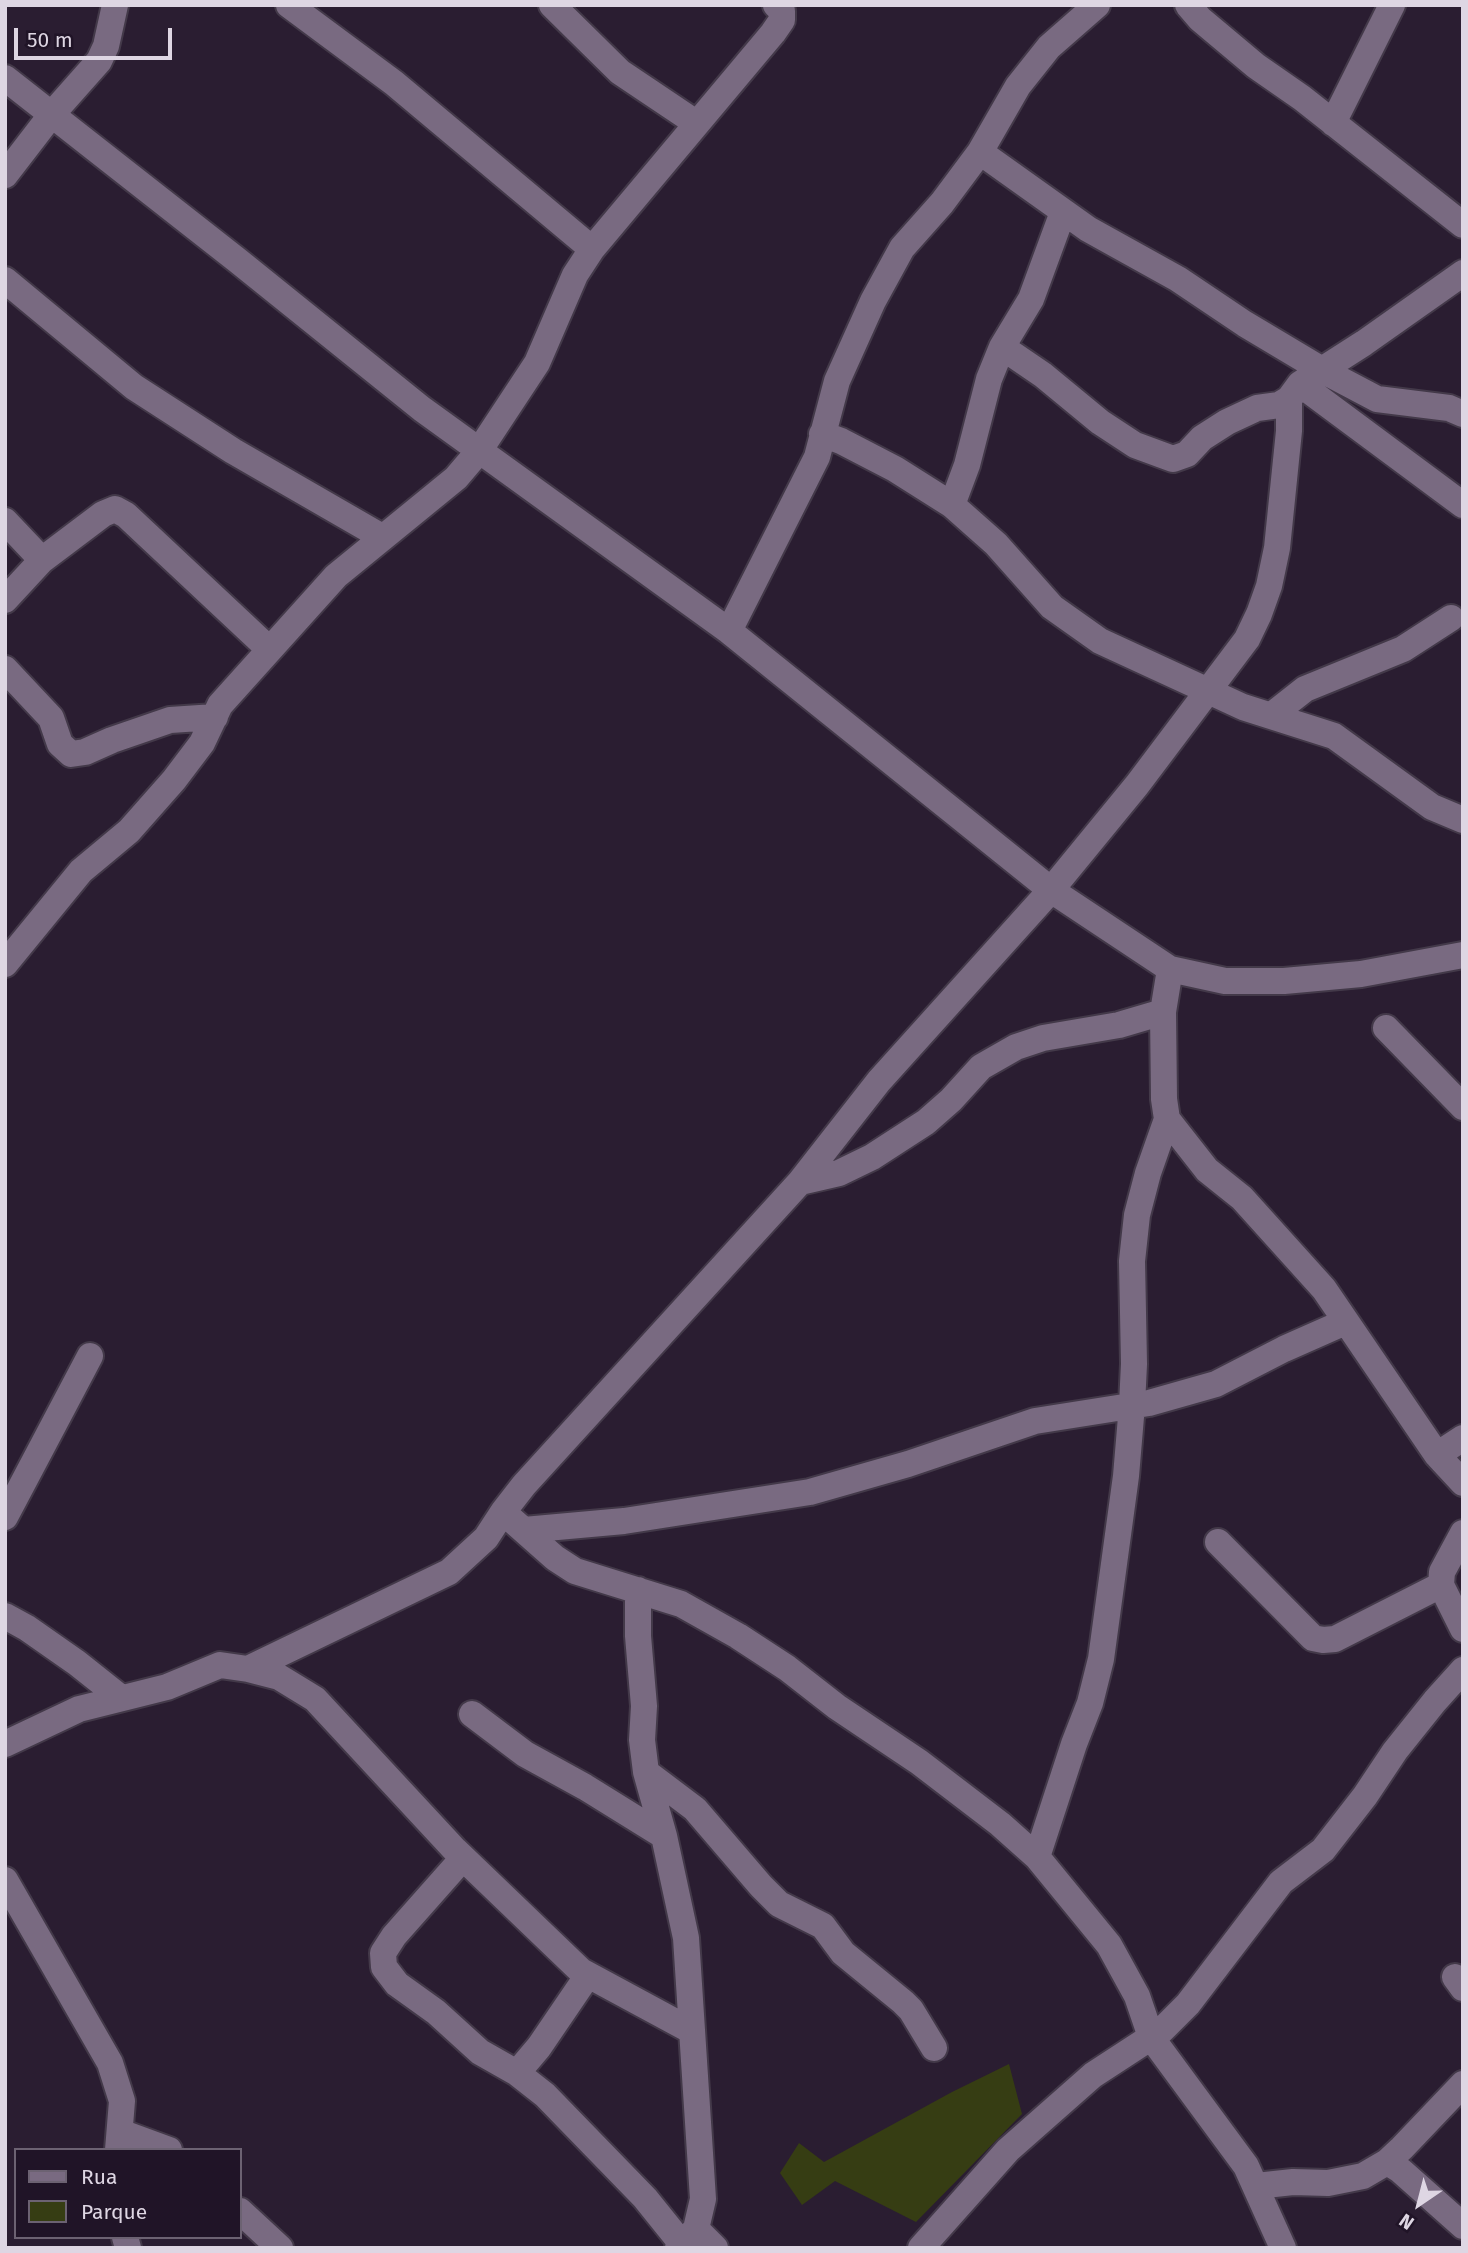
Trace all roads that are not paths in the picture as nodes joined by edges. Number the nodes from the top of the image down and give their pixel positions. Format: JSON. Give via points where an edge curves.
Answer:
{"nodes":[{"id":1,"x":115,"y":5,"type":"edge"},
{"id":2,"x":289,"y":5,"type":"edge"},
{"id":3,"x":552,"y":5,"type":"edge"},
{"id":4,"x":776,"y":5,"type":"edge"},
{"id":5,"x":1097,"y":5,"type":"edge"},
{"id":6,"x":1188,"y":5,"type":"edge"},
{"id":7,"x":1392,"y":5,"type":"edge"},
{"id":8,"x":5,"y":78,"type":"edge"},
{"id":9,"x":52,"y":114,"type":"junction"},
{"id":10,"x":1333,"y":123,"type":"junction"},
{"id":11,"x":696,"y":124,"type":"junction"},
{"id":12,"x":980,"y":152,"type":"junction"},
{"id":13,"x":5,"y":175,"type":"edge"},
{"id":14,"x":1063,"y":212,"type":"junction"},
{"id":15,"x":1463,"y":225,"type":"edge"},
{"id":16,"x":592,"y":249,"type":"junction"},
{"id":17,"x":1463,"y":273,"type":"edge"},
{"id":18,"x":5,"y":280,"type":"edge"},
{"id":19,"x":1002,"y":347,"type":"junction"},
{"id":20,"x":1304,"y":384,"type":"junction"},
{"id":21,"x":1463,"y":414,"type":"edge"},
{"id":22,"x":822,"y":434,"type":"junction"},
{"id":23,"x":479,"y":451,"type":"junction"},
{"id":24,"x":952,"y":505,"type":"junction"},
{"id":25,"x":1463,"y":505,"type":"edge"},
{"id":26,"x":5,"y":521,"type":"edge"},
{"id":27,"x":382,"y":537,"type":"junction"},
{"id":28,"x":42,"y":561,"type":"junction"},
{"id":29,"x":5,"y":600,"type":"edge"},
{"id":30,"x":1451,"y":618,"type":"dead end"},
{"id":31,"x":729,"y":631,"type":"junction"},
{"id":32,"x":270,"y":649,"type":"junction"},
{"id":33,"x":5,"y":669,"type":"edge"},
{"id":34,"x":1208,"y":692,"type":"junction"},
{"id":35,"x":1272,"y":715,"type":"junction"},
{"id":36,"x":215,"y":717,"type":"junction"},
{"id":37,"x":1463,"y":820,"type":"edge"},
{"id":38,"x":1051,"y":890,"type":"junction"},
{"id":39,"x":1463,"y":955,"type":"edge"},
{"id":40,"x":5,"y":964,"type":"edge"},
{"id":41,"x":1170,"y":969,"type":"junction"},
{"id":42,"x":1163,"y":1012,"type":"junction"},
{"id":43,"x":1386,"y":1028,"type":"dead end"},
{"id":44,"x":1463,"y":1107,"type":"edge"},
{"id":45,"x":1167,"y":1118,"type":"junction"},
{"id":46,"x":800,"y":1182,"type":"junction"},
{"id":47,"x":1345,"y":1322,"type":"junction"},
{"id":48,"x":90,"y":1356,"type":"dead end"},
{"id":49,"x":1132,"y":1405,"type":"junction"},
{"id":50,"x":1463,"y":1438,"type":"edge"},
{"id":51,"x":1437,"y":1455,"type":"junction"},
{"id":52,"x":1463,"y":1483,"type":"edge"},
{"id":53,"x":503,"y":1512,"type":"junction"},
{"id":54,"x":5,"y":1517,"type":"edge"},
{"id":55,"x":524,"y":1530,"type":"junction"},
{"id":56,"x":1463,"y":1532,"type":"edge"},
{"id":57,"x":1218,"y":1542,"type":"dead end"},
{"id":58,"x":1441,"y":1585,"type":"junction"},
{"id":59,"x":638,"y":1590,"type":"junction"},
{"id":60,"x":5,"y":1616,"type":"edge"},
{"id":61,"x":1463,"y":1629,"type":"edge"},
{"id":62,"x":248,"y":1668,"type":"junction"},
{"id":63,"x":1463,"y":1670,"type":"edge"},
{"id":64,"x":121,"y":1698,"type":"junction"},
{"id":65,"x":471,"y":1714,"type":"dead end"},
{"id":66,"x":5,"y":1744,"type":"edge"},
{"id":67,"x":646,"y":1772,"type":"junction"},
{"id":68,"x":664,"y":1836,"type":"junction"},
{"id":69,"x":1037,"y":1857,"type":"junction"},
{"id":70,"x":463,"y":1858,"type":"junction"},
{"id":71,"x":5,"y":1880,"type":"edge"},
{"id":72,"x":588,"y":1975,"type":"junction"},
{"id":73,"x":692,"y":2031,"type":"junction"},
{"id":74,"x":1151,"y":2037,"type":"junction"},
{"id":75,"x":934,"y":2048,"type":"dead end"},
{"id":76,"x":517,"y":2073,"type":"junction"},
{"id":77,"x":1463,"y":2084,"type":"edge"},
{"id":78,"x":119,"y":2141,"type":"edge"},
{"id":79,"x":158,"y":2148,"type":"edge"},
{"id":80,"x":1387,"y":2162,"type":"junction"},
{"id":81,"x":1256,"y":2186,"type":"junction"},
{"id":82,"x":242,"y":2213,"type":"edge"},
{"id":83,"x":1463,"y":2225,"type":"edge"},
{"id":84,"x":686,"y":2240,"type":"edge"},
{"id":85,"x":280,"y":2248,"type":"edge"},
{"id":86,"x":715,"y":2248,"type":"edge"},
{"id":87,"x":921,"y":2248,"type":"edge"},
{"id":88,"x":1283,"y":2248,"type":"edge"}],
"edges":[{"from":1,"to":9,"type":"street","via":[[99,61]]},
{"from":2,"to":16,"type":"street","via":[[394,83]]},
{"from":3,"to":11,"type":"street","via":[[620,72]]},
{"from":4,"to":11,"type":"street","via":[[782,20]]},
{"from":5,"to":12,"type":"street","via":[[1049,47],[1018,86]]},
{"from":6,"to":10,"type":"street","via":[[1256,66]]},
{"from":7,"to":10,"type":"street"},
{"from":8,"to":9,"type":"street"},
{"from":9,"to":13,"type":"street"},
{"from":9,"to":23,"type":"street"},
{"from":10,"to":15,"type":"street"},
{"from":11,"to":16,"type":"street"},
{"from":12,"to":14,"type":"street"},
{"from":12,"to":22,"type":"street","via":[[902,248],[850,350]]},
{"from":14,"to":19,"type":"street","via":[[1031,299]]},
{"from":14,"to":20,"type":"street","via":[[1245,324]]},
{"from":16,"to":23,"type":"street","via":[[575,275],[537,363]]},
{"from":17,"to":20,"type":"street"},
{"from":18,"to":27,"type":"street","via":[[134,387],[233,451]]},
{"from":19,"to":20,"type":"street","via":[[1109,428],[1135,445],[1173,459],[1187,454],[1227,422],[1257,408],[1279,405]]},
{"from":19,"to":24,"type":"street"},
{"from":20,"to":21,"type":"street"},
{"from":20,"to":25,"type":"street"},
{"from":20,"to":34,"type":"street","via":[[1289,432],[1269,586],[1247,639]]},
{"from":22,"to":24,"type":"street","via":[[895,469]]},
{"from":22,"to":31,"type":"street","via":[[817,457]]},
{"from":23,"to":27,"type":"street","via":[[456,478]]},
{"from":23,"to":31,"type":"street"},
{"from":24,"to":34,"type":"street","via":[[996,544],[1052,607],[1100,641]]},
{"from":26,"to":28,"type":"street"},
{"from":27,"to":32,"type":"street","via":[[336,576]]},
{"from":28,"to":29,"type":"street"},
{"from":28,"to":32,"type":"street","via":[[115,509]]},
{"from":30,"to":35,"type":"street","via":[[1403,649],[1305,689]]},
{"from":31,"to":38,"type":"street"},
{"from":32,"to":36,"type":"street","via":[[220,705]]},
{"from":33,"to":36,"type":"street","via":[[51,718],[60,744],[71,754],[170,720]]},
{"from":34,"to":35,"type":"street"},
{"from":34,"to":38,"type":"street"},
{"from":35,"to":37,"type":"street","via":[[1334,736],[1432,807]]},
{"from":36,"to":40,"type":"street","via":[[174,780],[129,831],[81,871]]},
{"from":38,"to":41,"type":"street"},
{"from":38,"to":46,"type":"street","via":[[879,1081]]},
{"from":39,"to":41,"type":"street","via":[[1361,974],[1284,981],[1225,981]]},
{"from":41,"to":42,"type":"street"},
{"from":42,"to":45,"type":"street"},
{"from":42,"to":46,"type":"street","via":[[1016,1047],[981,1067],[926,1122],[872,1157],[839,1173]]},
{"from":43,"to":44,"type":"street"},
{"from":45,"to":47,"type":"street","via":[[1207,1170],[1242,1198],[1324,1289]]},
{"from":45,"to":49,"type":"street","via":[[1137,1215],[1132,1261]]},
{"from":46,"to":53,"type":"street"},
{"from":47,"to":49,"type":"street","via":[[1216,1384]]},
{"from":47,"to":51,"type":"street"},
{"from":48,"to":54,"type":"street"},
{"from":49,"to":55,"type":"street","via":[[1035,1421],[810,1492],[624,1521]]},
{"from":49,"to":69,"type":"street","via":[[1101,1659]]},
{"from":50,"to":51,"type":"street"},
{"from":51,"to":52,"type":"street"},
{"from":53,"to":55,"type":"street"},
{"from":53,"to":62,"type":"street","via":[[486,1538],[449,1572]]},
{"from":55,"to":59,"type":"street","via":[[575,1572]]},
{"from":56,"to":58,"type":"street"},
{"from":57,"to":58,"type":"street","via":[[1314,1638],[1323,1640],[1335,1639]]},
{"from":58,"to":61,"type":"street"},
{"from":59,"to":67,"type":"street"},
{"from":59,"to":69,"type":"street","via":[[681,1604],[787,1668],[919,1762]]},
{"from":60,"to":64,"type":"street"},
{"from":62,"to":64,"type":"street","via":[[220,1665]]},
{"from":62,"to":70,"type":"street","via":[[279,1677],[315,1699]]},
{"from":63,"to":74,"type":"street","via":[[1395,1751],[1323,1850],[1281,1882],[1188,2004]]},
{"from":64,"to":66,"type":"street","via":[[79,1709]]},
{"from":65,"to":68,"type":"street","via":[[525,1754]]},
{"from":67,"to":68,"type":"street"},
{"from":67,"to":75,"type":"street","via":[[695,1809],[779,1904],[823,1926],[843,1953],[903,2001]]},
{"from":68,"to":73,"type":"street","via":[[685,1938]]},
{"from":69,"to":74,"type":"street","via":[[1109,1945],[1137,1996]]},
{"from":70,"to":72,"type":"street"},
{"from":70,"to":76,"type":"street","via":[[394,1936],[383,1953],[384,1967],[397,1984],[480,2052]]},
{"from":71,"to":78,"type":"street","via":[[110,2063],[122,2101]]},
{"from":72,"to":73,"type":"street"},
{"from":72,"to":76,"type":"street"},
{"from":73,"to":84,"type":"street","via":[[704,2199]]},
{"from":74,"to":81,"type":"street","via":[[1212,2117]]},
{"from":74,"to":87,"type":"street","via":[[1093,2075],[1007,2150]]},
{"from":76,"to":84,"type":"street","via":[[545,2095]]},
{"from":77,"to":80,"type":"street"},
{"from":78,"to":79,"type":"street"},
{"from":80,"to":81,"type":"street","via":[[1363,2176],[1340,2181]]},
{"from":80,"to":83,"type":"street"},
{"from":81,"to":88,"type":"street"},
{"from":82,"to":85,"type":"street"},
{"from":84,"to":86,"type":"street"}]}
